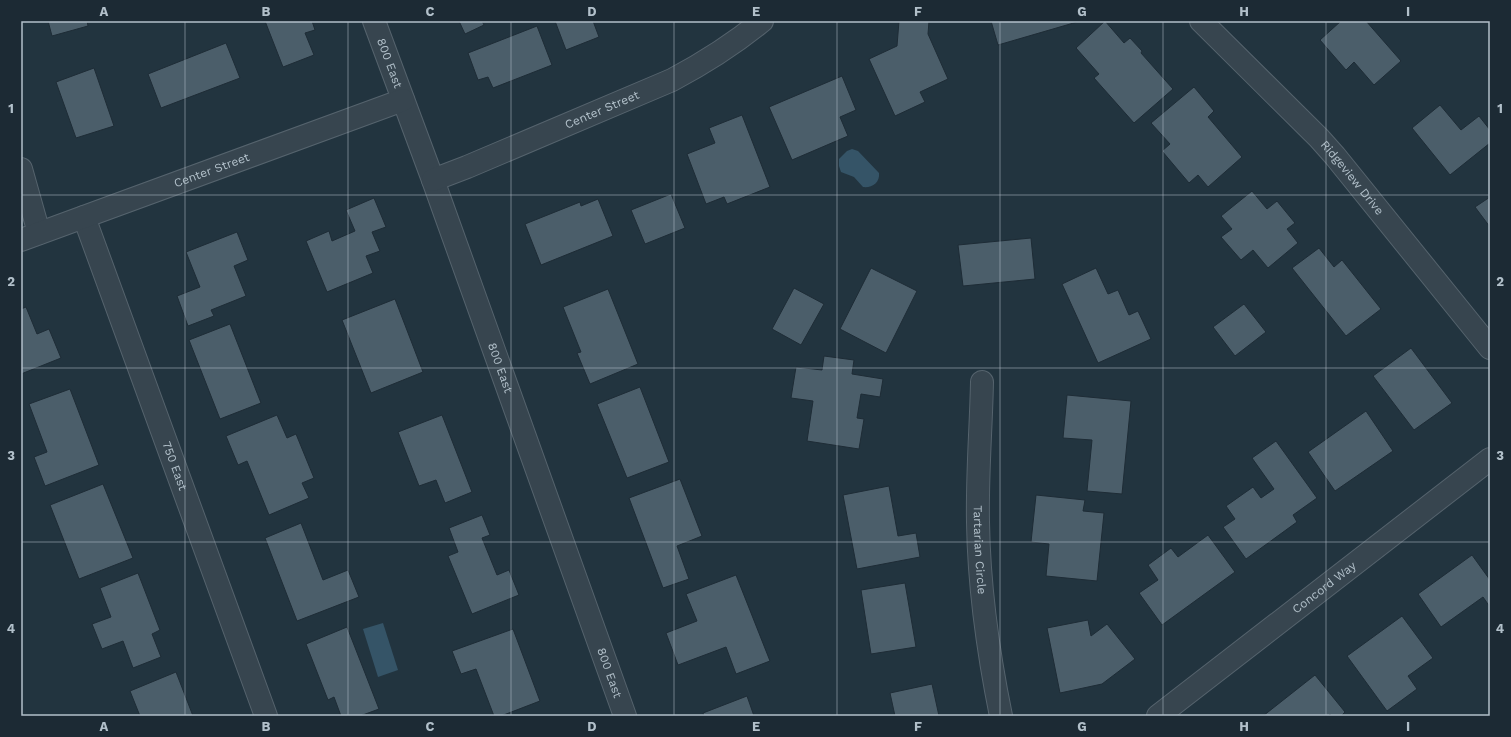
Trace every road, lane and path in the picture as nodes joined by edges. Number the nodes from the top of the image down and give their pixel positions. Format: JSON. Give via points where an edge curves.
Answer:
{"nodes":[{"id":1,"x":374,"y":21,"type":"edge"},
{"id":2,"x":762,"y":21,"type":"edge"},
{"id":3,"x":1201,"y":21,"type":"edge"},
{"id":4,"x":403,"y":100,"type":"junction"},
{"id":5,"x":21,"y":169,"type":"edge"},
{"id":6,"x":433,"y":180,"type":"junction"},
{"id":7,"x":84,"y":217,"type":"junction"},
{"id":8,"x":30,"y":237,"type":"edge"},
{"id":9,"x":1490,"y":348,"type":"edge"},
{"id":10,"x":982,"y":382,"type":"dead end"},
{"id":11,"x":1490,"y":459,"type":"edge"},
{"id":12,"x":266,"y":716,"type":"edge"},
{"id":13,"x":626,"y":716,"type":"edge"},
{"id":14,"x":1001,"y":716,"type":"edge"},
{"id":15,"x":1158,"y":716,"type":"edge"}],
"edges":[{"from":1,"to":4,"type":"street","name":"800 East"},
{"from":2,"to":6,"type":"street","name":"Center Street","via":[[722,51],[666,84]]},
{"from":3,"to":9,"type":"street","name":"Ridgeview Drive","via":[[1335,156]]},
{"from":4,"to":6,"type":"street","name":"800 East"},
{"from":4,"to":7,"type":"street","name":"Center Street"},
{"from":5,"to":8,"type":"street"},
{"from":6,"to":13,"type":"street","name":"800 East"},
{"from":7,"to":8,"type":"street","name":"Center Street"},
{"from":7,"to":12,"type":"street","name":"750 East"},
{"from":10,"to":14,"type":"street","name":"Tartarian Circle","via":[[979,558],[986,632]]},
{"from":11,"to":15,"type":"street","name":"Concord Way"}]}
